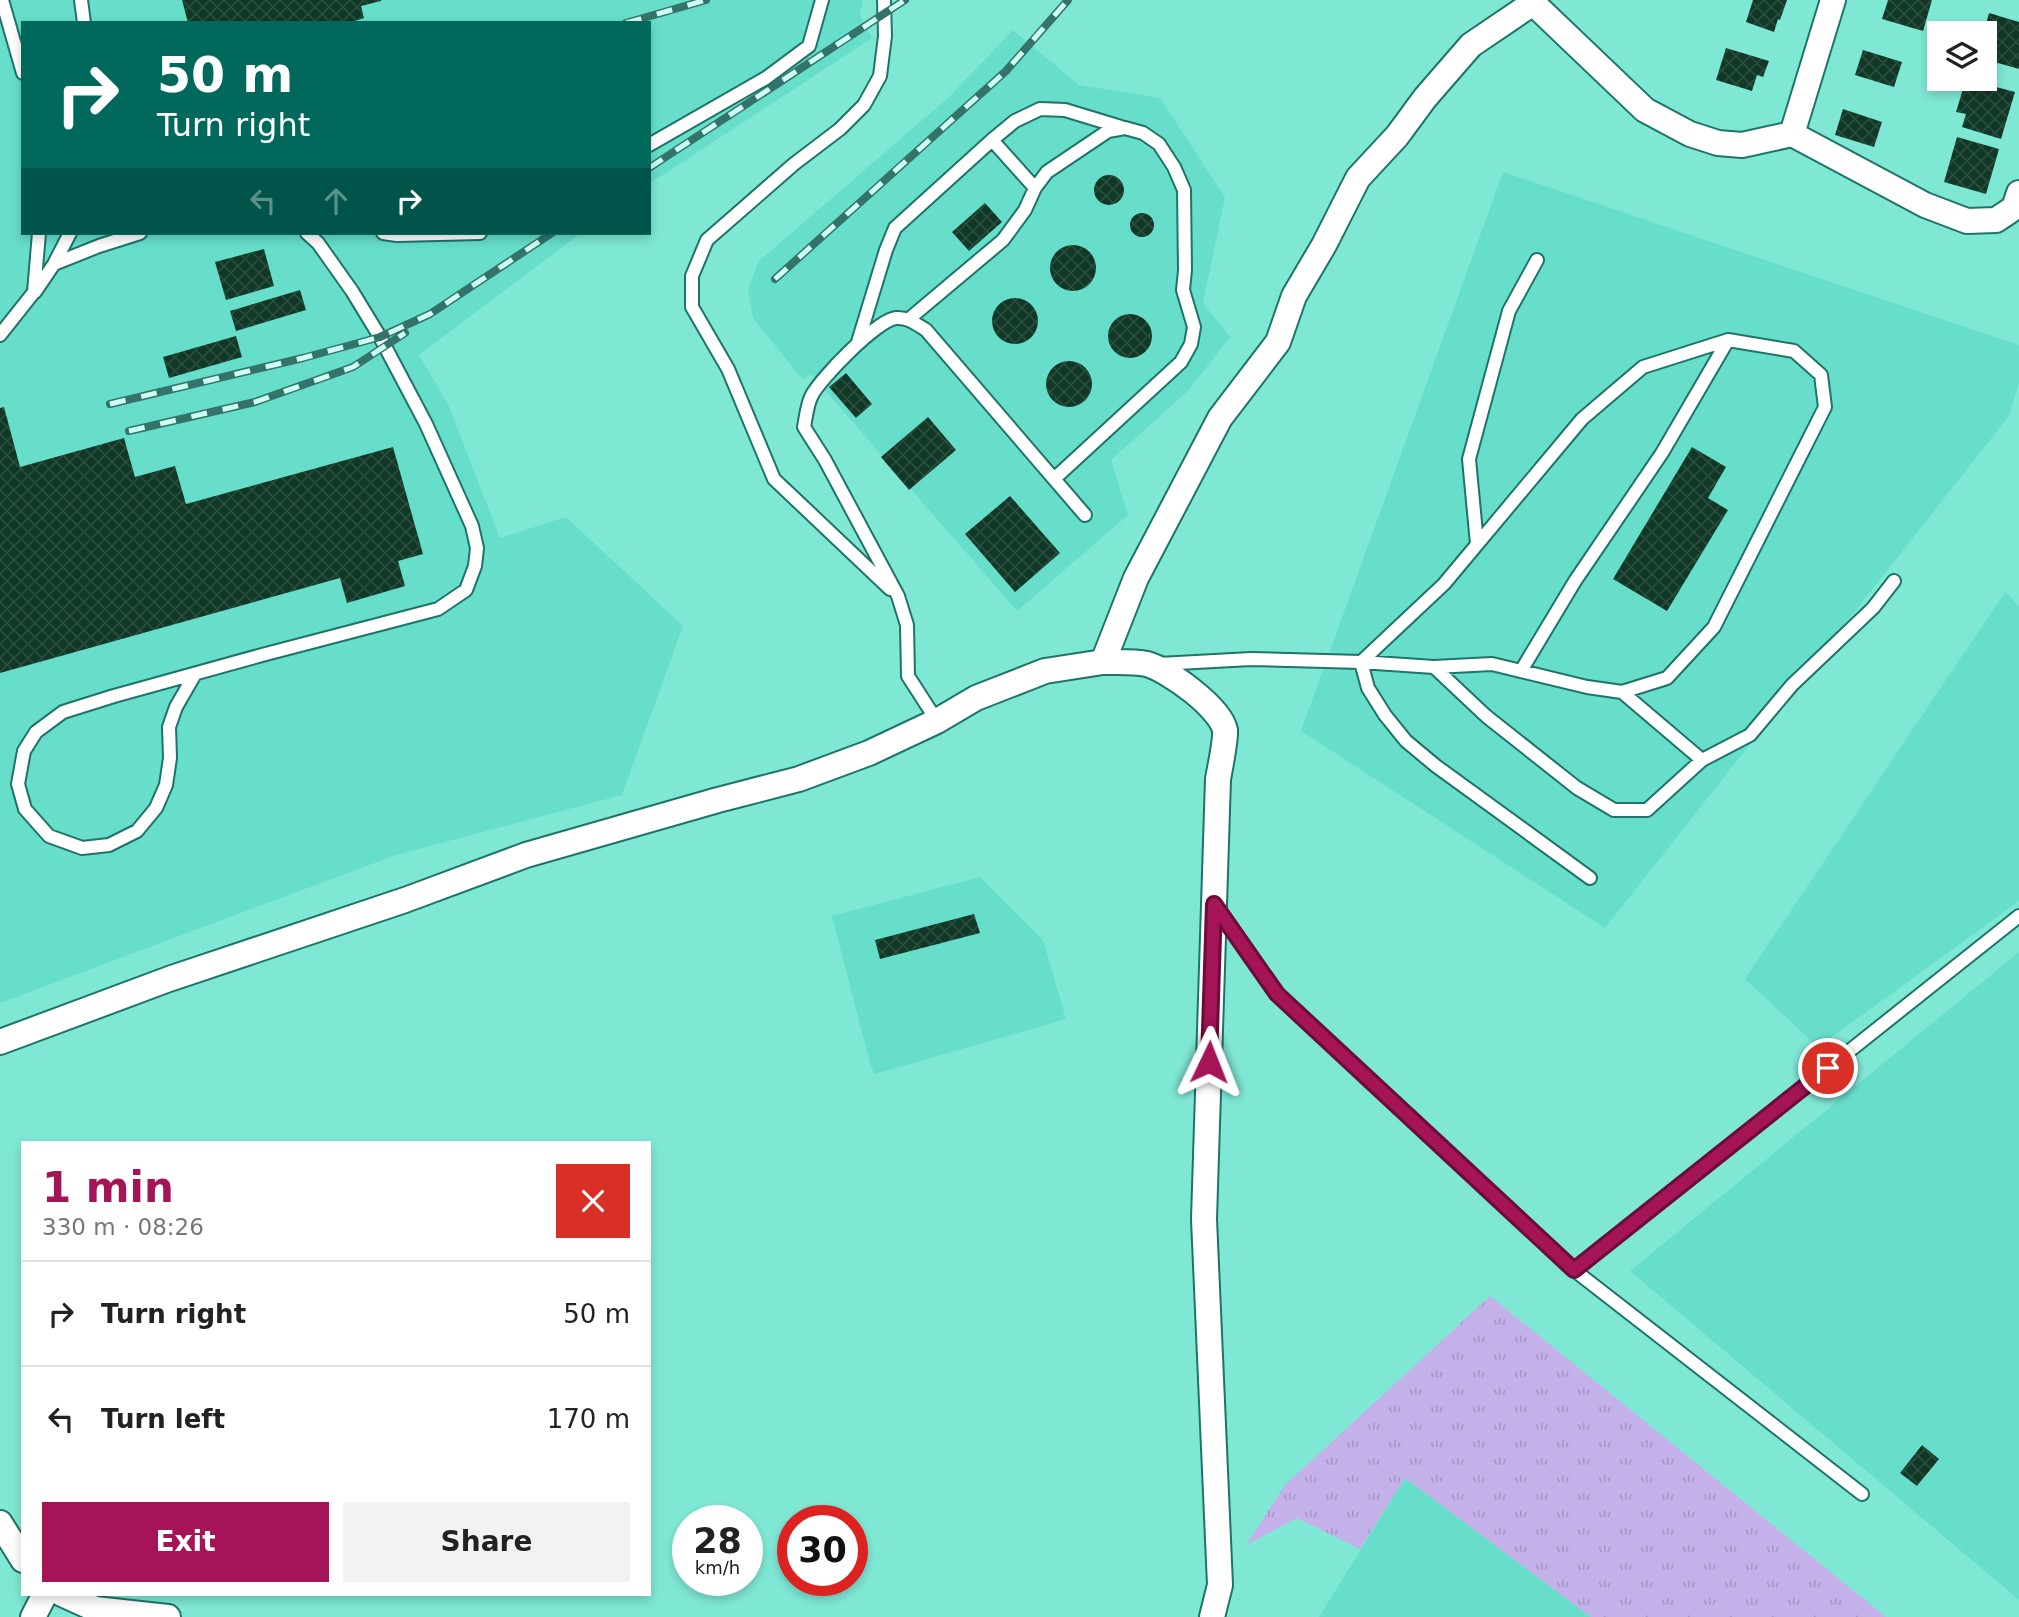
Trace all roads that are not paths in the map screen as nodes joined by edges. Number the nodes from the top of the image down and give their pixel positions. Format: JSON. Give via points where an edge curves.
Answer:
{"nodes":[{"id":1,"x":2,"y":0,"type":"edge"},
{"id":2,"x":82,"y":0,"type":"edge"},
{"id":3,"x":822,"y":0,"type":"edge"},
{"id":4,"x":884,"y":0,"type":"edge"},
{"id":5,"x":1833,"y":0,"type":"edge"},
{"id":6,"x":1533,"y":2,"type":"edge"},
{"id":7,"x":84,"y":21,"type":"edge"},
{"id":8,"x":21,"y":66,"type":"edge"},
{"id":9,"x":1125,"y":128,"type":"junction"},
{"id":10,"x":1792,"y":134,"type":"junction"},
{"id":11,"x":992,"y":140,"type":"junction"},
{"id":12,"x":651,"y":144,"type":"edge"},
{"id":13,"x":1035,"y":188,"type":"junction"},
{"id":14,"x":2019,"y":193,"type":"edge"},
{"id":15,"x":39,"y":235,"type":"edge"},
{"id":16,"x":69,"y":235,"type":"edge"},
{"id":17,"x":134,"y":235,"type":"edge"},
{"id":18,"x":309,"y":235,"type":"edge"},
{"id":19,"x":1538,"y":260,"type":"dead end"},
{"id":20,"x":54,"y":264,"type":"junction"},
{"id":21,"x":34,"y":292,"type":"junction"},
{"id":22,"x":909,"y":319,"type":"junction"},
{"id":23,"x":0,"y":335,"type":"edge"},
{"id":24,"x":1728,"y":340,"type":"junction"},
{"id":25,"x":857,"y":345,"type":"junction"},
{"id":26,"x":1055,"y":479,"type":"junction"},
{"id":27,"x":1085,"y":515,"type":"dead end"},
{"id":28,"x":1477,"y":544,"type":"junction"},
{"id":29,"x":1894,"y":581,"type":"dead end"},
{"id":30,"x":898,"y":596,"type":"junction"},
{"id":31,"x":1103,"y":662,"type":"junction"},
{"id":32,"x":1361,"y":662,"type":"junction"},
{"id":33,"x":1148,"y":665,"type":"junction"},
{"id":34,"x":1434,"y":667,"type":"junction"},
{"id":35,"x":1521,"y":671,"type":"junction"},
{"id":36,"x":195,"y":674,"type":"junction"},
{"id":37,"x":1622,"y":692,"type":"junction"},
{"id":38,"x":937,"y":721,"type":"junction"},
{"id":39,"x":1702,"y":760,"type":"junction"},
{"id":40,"x":1590,"y":878,"type":"dead end"},
{"id":41,"x":1214,"y":904,"type":"junction"},
{"id":42,"x":2019,"y":916,"type":"edge"},
{"id":43,"x":0,"y":1042,"type":"edge"},
{"id":44,"x":1574,"y":1270,"type":"junction"},
{"id":45,"x":1862,"y":1494,"type":"dead end"},
{"id":46,"x":0,"y":1523,"type":"edge"},
{"id":47,"x":21,"y":1557,"type":"edge"},
{"id":48,"x":45,"y":1596,"type":"edge"},
{"id":49,"x":66,"y":1596,"type":"edge"},
{"id":50,"x":33,"y":1617,"type":"edge"},
{"id":51,"x":168,"y":1617,"type":"edge"},
{"id":52,"x":1212,"y":1617,"type":"edge"}],
"edges":[{"from":1,"to":8,"type":"lane"},
{"from":2,"to":7,"type":"lane"},
{"from":3,"to":12,"type":"lane","via":[[809,46],[766,78]]},
{"from":4,"to":30,"type":"lane","via":[[880,76],[864,105],[706,240],[692,276],[692,307],[727,369],[774,480]]},
{"from":5,"to":10,"type":"street"},
{"from":6,"to":10,"type":"street","via":[[1645,110],[1690,134],[1742,145]]},
{"from":6,"to":31,"type":"street","via":[[1471,45],[1358,178],[1294,296],[1278,342],[1220,418],[1136,578]]},
{"from":9,"to":11,"type":"lane","via":[[1065,110],[1040,109]]},
{"from":9,"to":13,"type":"lane","via":[[1108,131],[1047,172]]},
{"from":9,"to":26,"type":"lane","via":[[1159,144],[1184,190],[1183,290],[1194,327],[1191,344],[1181,362]]},
{"from":10,"to":14,"type":"street","via":[[1926,205],[1967,220],[1996,220],[2014,208]]},
{"from":11,"to":13,"type":"lane"},
{"from":11,"to":25,"type":"lane","via":[[895,228]]},
{"from":13,"to":22,"type":"lane","via":[[1003,240]]},
{"from":15,"to":21,"type":"lane"},
{"from":16,"to":20,"type":"lane"},
{"from":17,"to":20,"type":"lane"},
{"from":18,"to":36,"type":"lane","via":[[352,291],[426,424],[472,526],[475,566],[466,590],[438,609]]},
{"from":19,"to":28,"type":"lane","via":[[1509,311],[1469,458]]},
{"from":20,"to":21,"type":"lane"},
{"from":21,"to":23,"type":"lane"},
{"from":22,"to":25,"type":"lane","via":[[893,318]]},
{"from":22,"to":26,"type":"lane","via":[[926,330]]},
{"from":24,"to":28,"type":"lane","via":[[1643,367],[1582,419]]},
{"from":24,"to":35,"type":"lane","via":[[1662,453]]},
{"from":24,"to":37,"type":"lane","via":[[1794,351],[1821,376],[1825,407],[1714,627],[1667,678]]},
{"from":25,"to":30,"type":"lane","via":[[819,383],[810,398],[804,427]]},
{"from":26,"to":27,"type":"lane"},
{"from":28,"to":32,"type":"lane","via":[[1444,584]]},
{"from":29,"to":39,"type":"lane","via":[[1750,735]]},
{"from":30,"to":38,"type":"lane","via":[[906,625],[908,676]]},
{"from":31,"to":33,"type":"street"},
{"from":31,"to":38,"type":"street","via":[[1045,671],[976,698]]},
{"from":32,"to":33,"type":"lane","via":[[1251,659]]},
{"from":32,"to":34,"type":"lane"},
{"from":32,"to":40,"type":"lane","via":[[1368,688],[1406,741]]},
{"from":33,"to":41,"type":"street","via":[[1191,689],[1225,730],[1218,779]]},
{"from":34,"to":35,"type":"lane","via":[[1492,664]]},
{"from":34,"to":39,"type":"lane","via":[[1486,716],[1577,788],[1614,810],[1647,810]]},
{"from":35,"to":37,"type":"lane"},
{"from":36,"to":36,"type":"lane","via":[[63,712],[36,732],[24,751],[18,784],[25,809],[49,836],[82,848],[109,845],[137,831],[156,808],[166,785],[169,727]]},
{"from":37,"to":39,"type":"lane"},
{"from":38,"to":43,"type":"street","via":[[799,779],[526,855]]},
{"from":41,"to":44,"type":"lane","via":[[1277,994]]},
{"from":41,"to":52,"type":"street","via":[[1204,1219],[1220,1585]]},
{"from":42,"to":44,"type":"lane"},
{"from":44,"to":45,"type":"lane"},
{"from":46,"to":47,"type":"street"},
{"from":48,"to":50,"type":"street"},
{"from":49,"to":51,"type":"street","via":[[95,1609]]}]}
